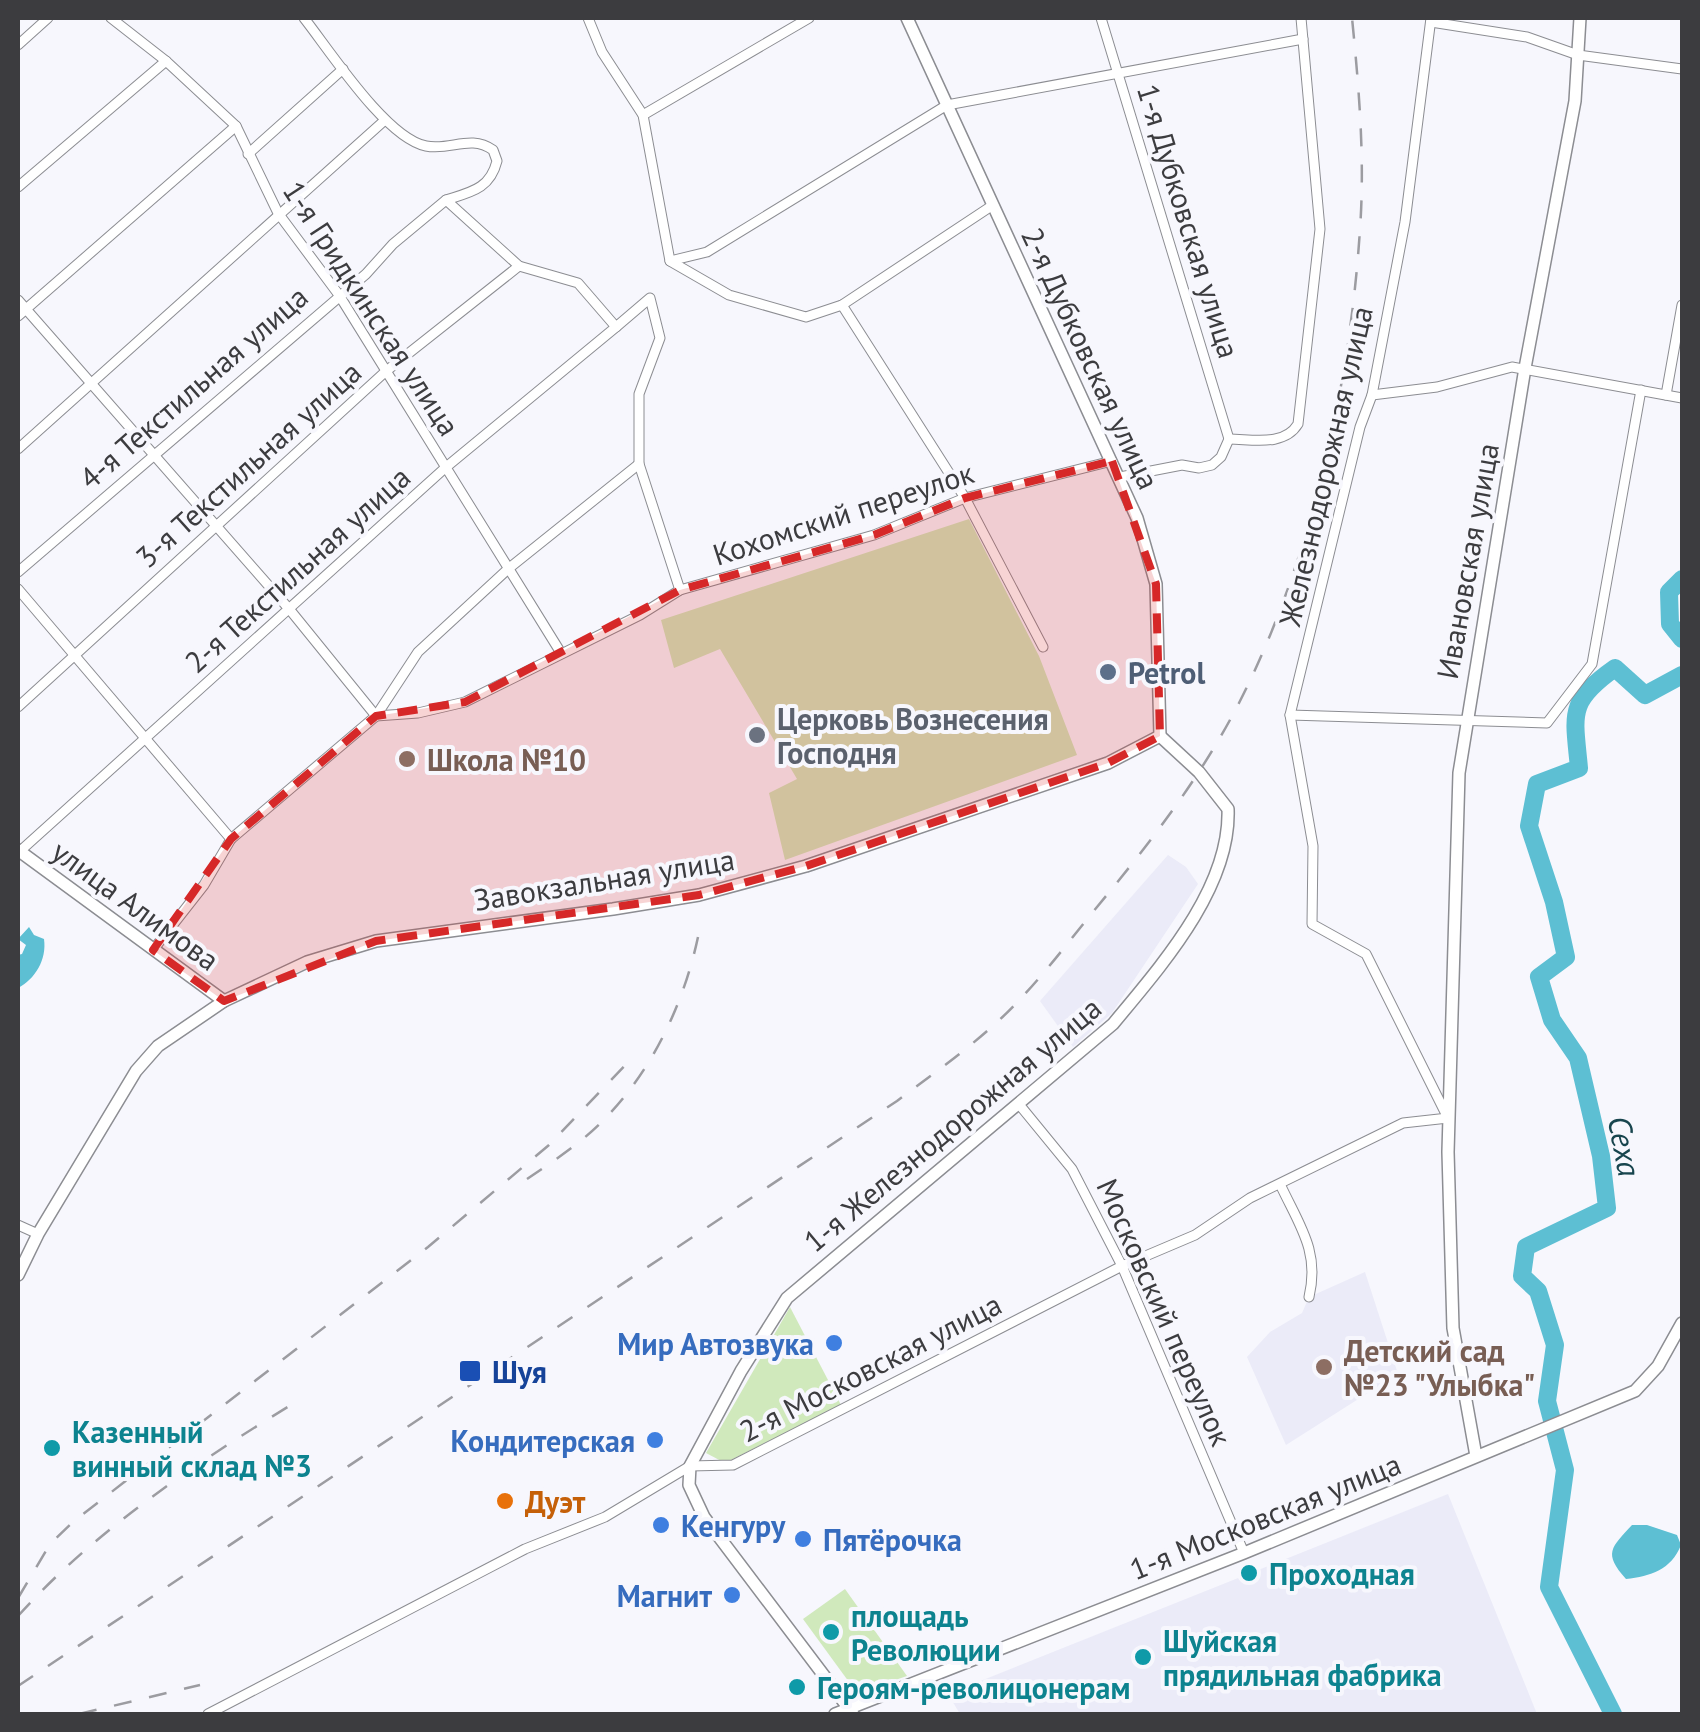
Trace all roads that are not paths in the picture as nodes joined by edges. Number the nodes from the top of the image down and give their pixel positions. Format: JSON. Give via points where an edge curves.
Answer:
{"nodes":[{"id":1,"x":48,"y":18,"type":"edge"},
{"id":2,"x":111,"y":18,"type":"edge"},
{"id":3,"x":304,"y":18,"type":"edge"},
{"id":4,"x":588,"y":18,"type":"edge"},
{"id":5,"x":809,"y":18,"type":"edge"},
{"id":6,"x":907,"y":18,"type":"edge"},
{"id":7,"x":1101,"y":18,"type":"edge"},
{"id":8,"x":1301,"y":18,"type":"edge"},
{"id":9,"x":1580,"y":18,"type":"edge"},
{"id":10,"x":1431,"y":20,"type":"edge"},
{"id":11,"x":1302,"y":39,"type":"junction"},
{"id":12,"x":18,"y":45,"type":"edge"},
{"id":13,"x":1578,"y":55,"type":"junction"},
{"id":14,"x":166,"y":61,"type":"junction"},
{"id":15,"x":343,"y":68,"type":"junction"},
{"id":16,"x":1682,"y":69,"type":"edge"},
{"id":17,"x":1118,"y":74,"type":"junction"},
{"id":18,"x":947,"y":106,"type":"junction"},
{"id":19,"x":643,"y":115,"type":"junction"},
{"id":20,"x":385,"y":120,"type":"junction"},
{"id":21,"x":236,"y":126,"type":"junction"},
{"id":22,"x":248,"y":154,"type":"junction"},
{"id":23,"x":18,"y":187,"type":"edge"},
{"id":24,"x":446,"y":200,"type":"junction"},
{"id":25,"x":993,"y":205,"type":"junction"},
{"id":26,"x":278,"y":213,"type":"junction"},
{"id":27,"x":670,"y":261,"type":"junction"},
{"id":28,"x":519,"y":266,"type":"junction"},
{"id":29,"x":339,"y":295,"type":"junction"},
{"id":30,"x":18,"y":300,"type":"edge"},
{"id":31,"x":1682,"y":305,"type":"edge"},
{"id":32,"x":842,"y":306,"type":"junction"},
{"id":33,"x":21,"y":312,"type":"edge"},
{"id":34,"x":616,"y":327,"type":"junction"},
{"id":35,"x":1525,"y":368,"type":"junction"},
{"id":36,"x":385,"y":372,"type":"junction"},
{"id":37,"x":89,"y":383,"type":"junction"},
{"id":38,"x":1641,"y":390,"type":"junction"},
{"id":39,"x":1372,"y":395,"type":"junction"},
{"id":40,"x":1666,"y":395,"type":"junction"},
{"id":41,"x":1682,"y":398,"type":"edge"},
{"id":42,"x":1229,"y":439,"type":"junction"},
{"id":43,"x":18,"y":448,"type":"edge"},
{"id":44,"x":152,"y":454,"type":"junction"},
{"id":45,"x":1112,"y":461,"type":"junction"},
{"id":46,"x":639,"y":464,"type":"junction"},
{"id":47,"x":445,"y":468,"type":"junction"},
{"id":48,"x":1120,"y":477,"type":"junction"},
{"id":49,"x":965,"y":498,"type":"junction"},
{"id":50,"x":215,"y":527,"type":"junction"},
{"id":51,"x":508,"y":569,"type":"junction"},
{"id":52,"x":18,"y":572,"type":"edge"},
{"id":53,"x":18,"y":589,"type":"edge"},
{"id":54,"x":680,"y":590,"type":"junction"},
{"id":55,"x":290,"y":610,"type":"junction"},
{"id":56,"x":1043,"y":647,"type":"dead end"},
{"id":57,"x":562,"y":654,"type":"junction"},
{"id":58,"x":73,"y":656,"type":"junction"},
{"id":59,"x":18,"y":707,"type":"edge"},
{"id":60,"x":1290,"y":715,"type":"junction"},
{"id":61,"x":376,"y":716,"type":"junction"},
{"id":62,"x":1466,"y":720,"type":"junction"},
{"id":63,"x":1160,"y":736,"type":"junction"},
{"id":64,"x":145,"y":741,"type":"junction"},
{"id":65,"x":231,"y":838,"type":"junction"},
{"id":66,"x":18,"y":851,"type":"edge"},
{"id":67,"x":152,"y":950,"type":"junction"},
{"id":68,"x":224,"y":1001,"type":"junction"},
{"id":69,"x":1018,"y":1104,"type":"junction"},
{"id":70,"x":1448,"y":1118,"type":"junction"},
{"id":71,"x":1280,"y":1184,"type":"junction"},
{"id":72,"x":18,"y":1225,"type":"edge"},
{"id":73,"x":38,"y":1234,"type":"junction"},
{"id":74,"x":1122,"y":1266,"type":"junction"},
{"id":75,"x":18,"y":1275,"type":"edge"},
{"id":76,"x":1309,"y":1297,"type":"dead end"},
{"id":77,"x":1682,"y":1323,"type":"edge"},
{"id":78,"x":1476,"y":1456,"type":"junction"},
{"id":79,"x":690,"y":1466,"type":"junction"},
{"id":80,"x":1244,"y":1553,"type":"junction"},
{"id":81,"x":851,"y":1712,"type":"edge"},
{"id":82,"x":208,"y":1714,"type":"edge"},
{"id":83,"x":835,"y":1714,"type":"edge"}],
"edges":[{"from":1,"to":12,"type":"street"},
{"from":2,"to":14,"type":"street","name":"1-я Гридкинская улица"},
{"from":3,"to":15,"type":"street"},
{"from":4,"to":19,"type":"street"},
{"from":5,"to":19,"type":"street"},
{"from":6,"to":18,"type":"main road","name":"2-я Дубковская улица"},
{"from":7,"to":17,"type":"street","name":"1-я Дубковская улица"},
{"from":8,"to":11,"type":"street"},
{"from":9,"to":13,"type":"main road","name":"Ивановская улица"},
{"from":10,"to":13,"type":"street","via":[[1527,37]]},
{"from":10,"to":39,"type":"street","name":"Железнодорожная улица"},
{"from":11,"to":17,"type":"street"},
{"from":11,"to":42,"type":"street","via":[[1320,230],[1298,424],[1281,439]]},
{"from":13,"to":16,"type":"street"},
{"from":13,"to":35,"type":"main road","name":"Ивановская улица"},
{"from":14,"to":21,"type":"street","name":"1-я Гридкинская улица"},
{"from":14,"to":23,"type":"street"},
{"from":15,"to":20,"type":"street"},
{"from":15,"to":22,"type":"street"},
{"from":17,"to":18,"type":"street"},
{"from":17,"to":42,"type":"street","name":"1-я Дубковская улица"},
{"from":18,"to":25,"type":"main road","name":"2-я Дубковская улица"},
{"from":18,"to":27,"type":"street","via":[[706,252]]},
{"from":19,"to":27,"type":"street"},
{"from":20,"to":24,"type":"street","name":"4-я Текстильная улица","via":[[423,146],[469,141],[493,150],[497,161],[489,182]]},
{"from":20,"to":26,"type":"street"},
{"from":21,"to":22,"type":"street","name":"1-я Гридкинская улица"},
{"from":21,"to":33,"type":"street"},
{"from":22,"to":26,"type":"street","name":"1-я Гридкинская улица"},
{"from":24,"to":28,"type":"street"},
{"from":24,"to":29,"type":"street","name":"4-я Текстильная улица"},
{"from":25,"to":32,"type":"street"},
{"from":25,"to":45,"type":"main road","name":"2-я Дубковская улица"},
{"from":26,"to":29,"type":"street","name":"1-я Гридкинская улица"},
{"from":26,"to":37,"type":"street"},
{"from":27,"to":32,"type":"street","via":[[729,295],[806,317]]},
{"from":28,"to":34,"type":"street","via":[[578,283]]},
{"from":28,"to":36,"type":"street","name":"3-я Текстильная улица"},
{"from":29,"to":36,"type":"street","name":"1-я Гридкинская улица"},
{"from":29,"to":44,"type":"street","name":"4-я Текстильная улица"},
{"from":30,"to":33,"type":"street"},
{"from":31,"to":40,"type":"street"},
{"from":32,"to":49,"type":"street"},
{"from":33,"to":37,"type":"street"},
{"from":34,"to":46,"type":"street","name":"2-я Текстильная улица","via":[[650,298],[660,338],[639,394]]},
{"from":34,"to":47,"type":"street","name":"2-я Текстильная улица"},
{"from":35,"to":38,"type":"street"},
{"from":35,"to":39,"type":"street"},
{"from":35,"to":62,"type":"main road","name":"Ивановская улица"},
{"from":36,"to":47,"type":"street","name":"1-я Гридкинская улица"},
{"from":36,"to":50,"type":"street","name":"3-я Текстильная улица"},
{"from":37,"to":43,"type":"street"},
{"from":37,"to":44,"type":"street"},
{"from":38,"to":40,"type":"street"},
{"from":38,"to":62,"type":"street","via":[[1592,664],[1547,723]]},
{"from":39,"to":60,"type":"street","name":"Железнодорожная улица"},
{"from":40,"to":41,"type":"street"},
{"from":42,"to":48,"type":"street","via":[[1212,465]]},
{"from":44,"to":50,"type":"street"},
{"from":44,"to":52,"type":"street","name":"4-я Текстильная улица"},
{"from":45,"to":48,"type":"main road","name":"2-я Дубковская улица"},
{"from":45,"to":49,"type":"street","name":"Кохомский переулок"},
{"from":46,"to":51,"type":"street"},
{"from":46,"to":54,"type":"street"},
{"from":47,"to":51,"type":"street","name":"1-я Гридкинская улица"},
{"from":47,"to":55,"type":"street","name":"2-я Текстильная улица"},
{"from":48,"to":63,"type":"main road","name":"2-я Дубковская улица","via":[[1156,584]]},
{"from":49,"to":54,"type":"street","name":"Кохомский переулок","via":[[874,535]]},
{"from":49,"to":56,"type":"street"},
{"from":50,"to":55,"type":"street"},
{"from":50,"to":58,"type":"street","name":"3-я Текстильная улица"},
{"from":51,"to":57,"type":"street","name":"1-я Гридкинская улица"},
{"from":51,"to":61,"type":"street","via":[[418,652]]},
{"from":53,"to":58,"type":"street"},
{"from":54,"to":57,"type":"street","name":"Кохомский переулок"},
{"from":55,"to":61,"type":"street"},
{"from":55,"to":64,"type":"street","name":"2-я Текстильная улица"},
{"from":57,"to":61,"type":"street","name":"Кохомский переулок","via":[[465,702]]},
{"from":58,"to":59,"type":"street","name":"3-я Текстильная улица"},
{"from":58,"to":64,"type":"street"},
{"from":60,"to":62,"type":"street"},
{"from":60,"to":70,"type":"street","name":"Железнодорожная улица","via":[[1313,846],[1312,924],[1366,954]]},
{"from":61,"to":65,"type":"street"},
{"from":62,"to":70,"type":"main road","name":"Ивановская улица"},
{"from":63,"to":68,"type":"main road","name":"Завокзальная улица","via":[[1108,763],[806,866],[648,904],[376,941],[307,962]]},
{"from":63,"to":69,"type":"main road","name":"1-я Железнодорожная улица","via":[[1228,809],[1225,854],[1188,926],[1146,985],[1113,1024]]},
{"from":64,"to":65,"type":"street"},
{"from":64,"to":66,"type":"street","name":"2-я Текстильная улица"},
{"from":65,"to":67,"type":"street","via":[[204,885]]},
{"from":66,"to":67,"type":"main road","name":"улица Алимова"},
{"from":67,"to":68,"type":"main road","name":"улица Алимова"},
{"from":68,"to":73,"type":"main road","name":"Завокзальная улица","via":[[158,1046],[136,1070]]},
{"from":69,"to":74,"type":"street","name":"Московский переулок","via":[[1072,1169]]},
{"from":69,"to":79,"type":"main road","name":"1-я Железнодорожная улица","via":[[787,1298]]},
{"from":70,"to":71,"type":"street","name":"2-я Московская улица","via":[[1404,1123]]},
{"from":70,"to":78,"type":"main road","name":"Ивановская улица","via":[[1454,1328]]},
{"from":71,"to":74,"type":"street","name":"2-я Московская улица","via":[[1194,1236]]},
{"from":71,"to":76,"type":"street","via":[[1313,1256]]},
{"from":72,"to":73,"type":"street"},
{"from":73,"to":75,"type":"main road","name":"Завокзальная улица"},
{"from":74,"to":79,"type":"street","name":"2-я Московская улица","via":[[733,1465]]},
{"from":74,"to":80,"type":"street","name":"Московский переулок"},
{"from":77,"to":78,"type":"main road","name":"1-я Московская улица","via":[[1635,1391]]},
{"from":78,"to":80,"type":"main road","name":"1-я Московская улица"},
{"from":79,"to":81,"type":"main road","via":[[689,1484],[704,1517]]},
{"from":79,"to":82,"type":"street","name":"2-я Московская улица","via":[[605,1517],[525,1549]]},
{"from":80,"to":81,"type":"main road","name":"1-я Московская улица"},
{"from":81,"to":83,"type":"main road","name":"1-я Московская улица"}]}
